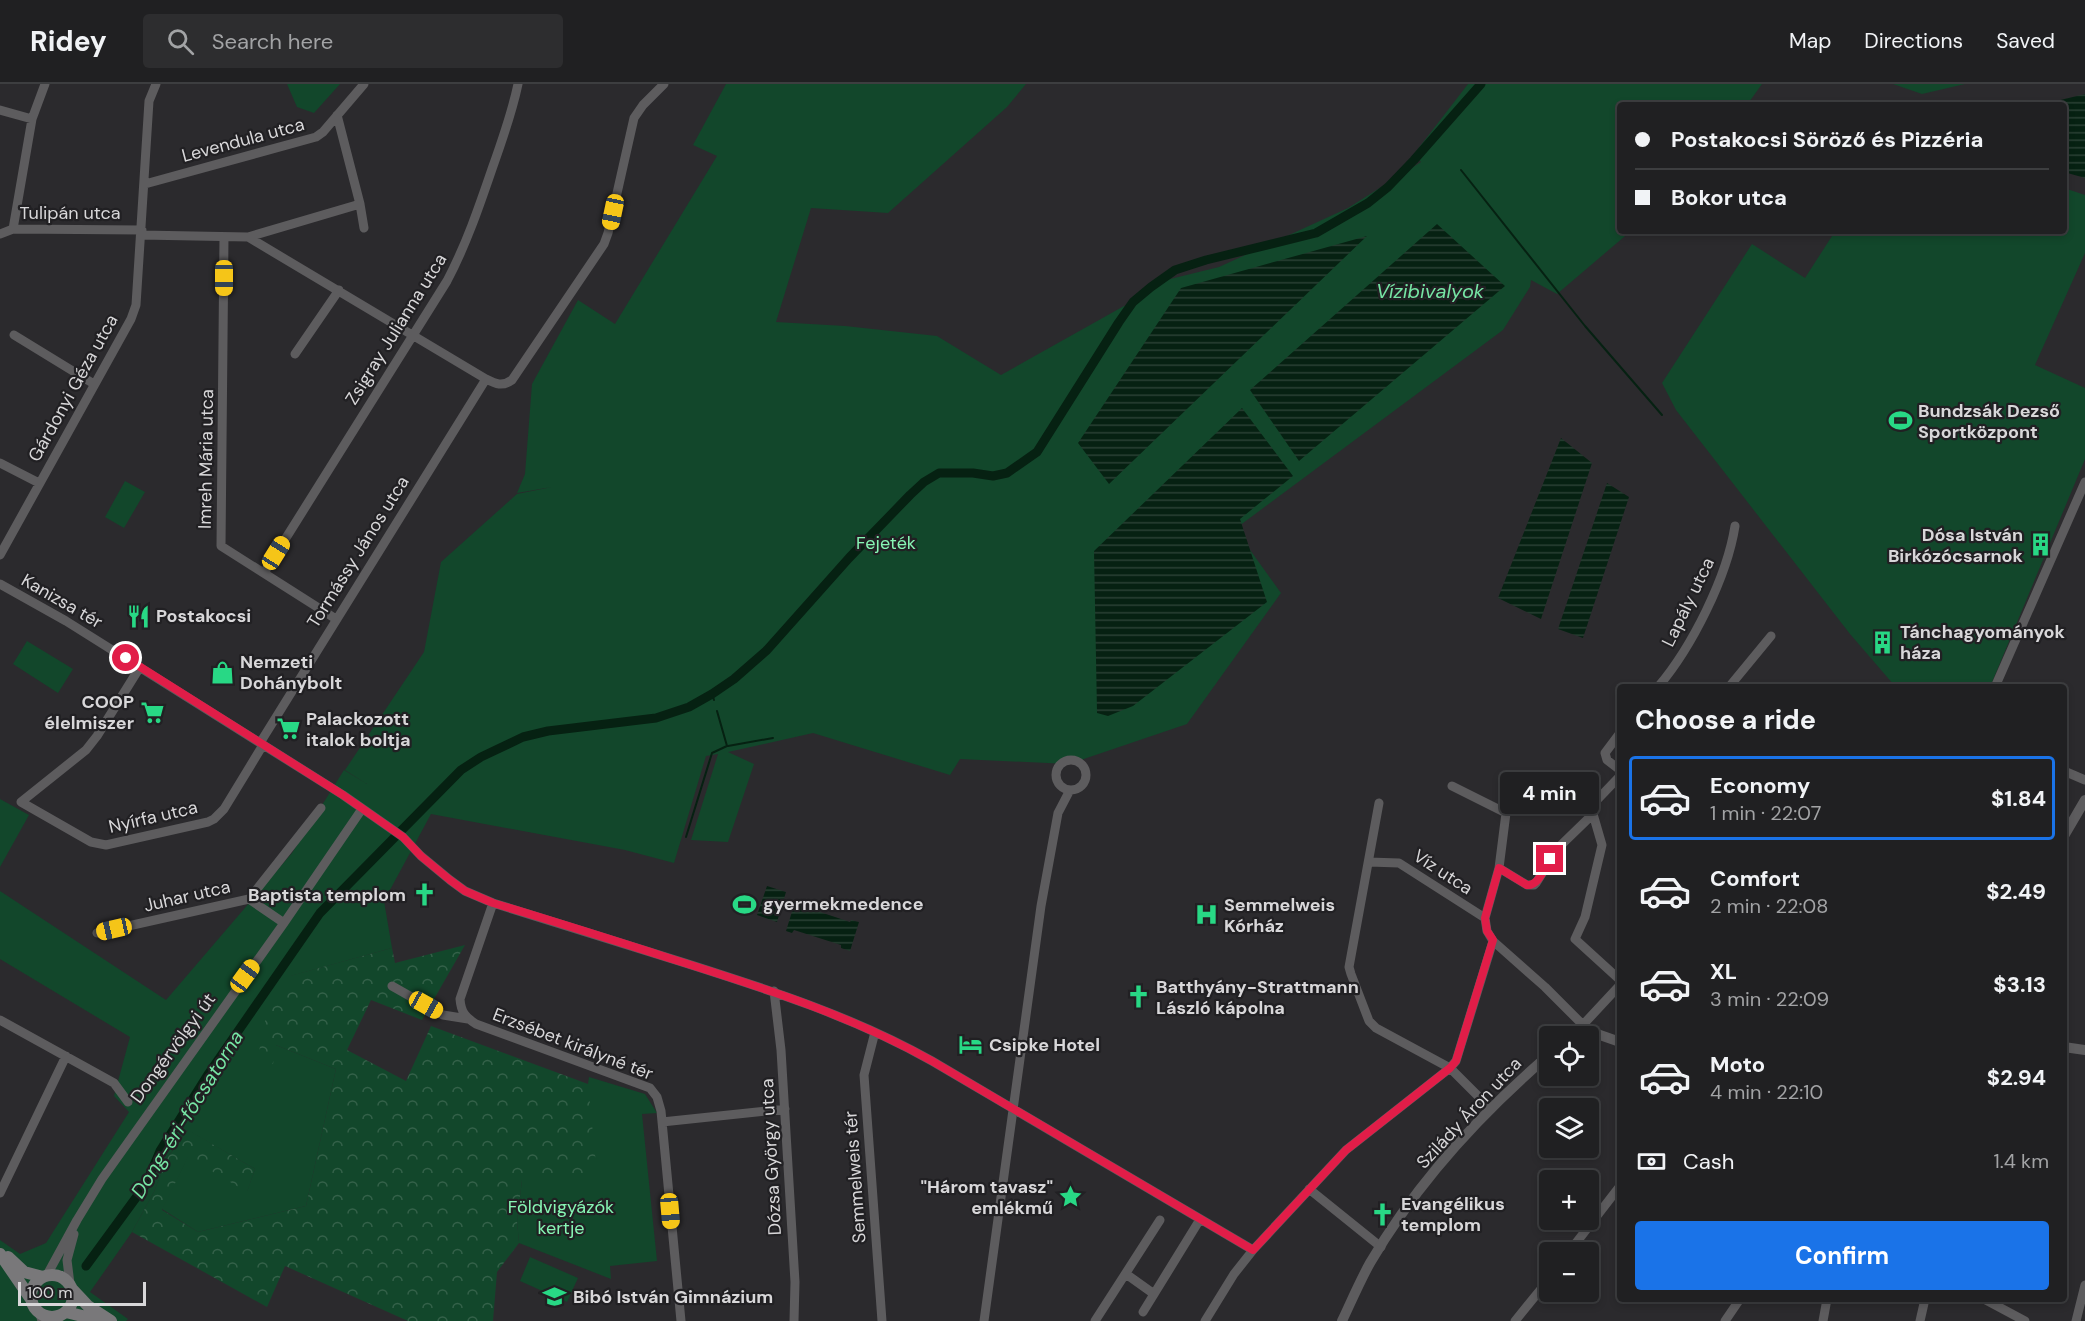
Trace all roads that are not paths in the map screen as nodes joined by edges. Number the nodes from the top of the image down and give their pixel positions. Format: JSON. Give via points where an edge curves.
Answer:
{"nodes":[{"id":1,"x":45,"y":84,"type":"edge"},
{"id":2,"x":156,"y":84,"type":"edge"},
{"id":3,"x":364,"y":84,"type":"edge"},
{"id":4,"x":518,"y":84,"type":"edge"},
{"id":5,"x":664,"y":84,"type":"edge"},
{"id":6,"x":0,"y":110,"type":"edge"},
{"id":7,"x":337,"y":115,"type":"junction"},
{"id":8,"x":32,"y":119,"type":"junction"},
{"id":9,"x":145,"y":184,"type":"junction"},
{"id":10,"x":360,"y":204,"type":"junction"},
{"id":11,"x":364,"y":228,"type":"dead end"},
{"id":12,"x":13,"y":229,"type":"junction"},
{"id":13,"x":141,"y":232,"type":"junction"},
{"id":14,"x":0,"y":234,"type":"edge"},
{"id":15,"x":224,"y":237,"type":"junction"},
{"id":16,"x":248,"y":237,"type":"junction"},
{"id":17,"x":339,"y":290,"type":"junction"},
{"id":18,"x":14,"y":335,"type":"dead end"},
{"id":19,"x":412,"y":335,"type":"junction"},
{"id":20,"x":295,"y":354,"type":"dead end"},
{"id":21,"x":486,"y":379,"type":"junction"},
{"id":22,"x":94,"y":384,"type":"junction"},
{"id":23,"x":0,"y":463,"type":"edge"},
{"id":24,"x":2085,"y":482,"type":"edge"},
{"id":25,"x":39,"y":483,"type":"junction"},
{"id":26,"x":1735,"y":526,"type":"dead end"},
{"id":27,"x":0,"y":555,"type":"edge"},
{"id":28,"x":264,"y":573,"type":"junction"},
{"id":29,"x":0,"y":584,"type":"edge"},
{"id":30,"x":336,"y":619,"type":"junction"},
{"id":31,"x":1771,"y":636,"type":"dead end"},
{"id":32,"x":140,"y":667,"type":"junction"},
{"id":33,"x":1660,"y":684,"type":"edge"},
{"id":34,"x":1731,"y":684,"type":"edge"},
{"id":35,"x":1996,"y":684,"type":"edge"},
{"id":36,"x":1617,"y":737,"type":"edge"},
{"id":37,"x":261,"y":744,"type":"junction"},
{"id":38,"x":1617,"y":768,"type":"edge"},
{"id":39,"x":2067,"y":772,"type":"edge"},
{"id":40,"x":1617,"y":779,"type":"edge"},
{"id":41,"x":2085,"y":780,"type":"edge"},
{"id":42,"x":1452,"y":786,"type":"dead end"},
{"id":43,"x":1070,"y":790,"type":"dead end"},
{"id":44,"x":2085,"y":800,"type":"edge"},
{"id":45,"x":1379,"y":803,"type":"dead end"},
{"id":46,"x":321,"y":808,"type":"dead end"},
{"id":47,"x":362,"y":809,"type":"junction"},
{"id":48,"x":1593,"y":814,"type":"junction"},
{"id":49,"x":2067,"y":831,"type":"edge"},
{"id":50,"x":1370,"y":862,"type":"junction"},
{"id":51,"x":1499,"y":868,"type":"junction"},
{"id":52,"x":249,"y":899,"type":"junction"},
{"id":53,"x":493,"y":903,"type":"junction"},
{"id":54,"x":1485,"y":918,"type":"junction"},
{"id":55,"x":284,"y":923,"type":"junction"},
{"id":56,"x":97,"y":933,"type":"dead end"},
{"id":57,"x":1493,"y":940,"type":"junction"},
{"id":58,"x":1617,"y":977,"type":"edge"},
{"id":59,"x":392,"y":986,"type":"dead end"},
{"id":60,"x":1617,"y":988,"type":"edge"},
{"id":61,"x":774,"y":991,"type":"junction"},
{"id":62,"x":468,"y":1019,"type":"junction"},
{"id":63,"x":0,"y":1020,"type":"edge"},
{"id":64,"x":1582,"y":1026,"type":"joint"},
{"id":65,"x":875,"y":1032,"type":"junction"},
{"id":66,"x":1599,"y":1033,"type":"edge"},
{"id":67,"x":1617,"y":1041,"type":"edge"},
{"id":68,"x":2067,"y":1047,"type":"edge"},
{"id":69,"x":2085,"y":1050,"type":"edge"},
{"id":70,"x":66,"y":1056,"type":"junction"},
{"id":71,"x":1539,"y":1064,"type":"edge"},
{"id":72,"x":1450,"y":1068,"type":"junction"},
{"id":73,"x":128,"y":1102,"type":"dead end"},
{"id":74,"x":784,"y":1109,"type":"junction"},
{"id":75,"x":1012,"y":1109,"type":"junction"},
{"id":76,"x":1491,"y":1109,"type":"junction"},
{"id":77,"x":662,"y":1122,"type":"junction"},
{"id":78,"x":1309,"y":1189,"type":"junction"},
{"id":79,"x":1617,"y":1190,"type":"edge"},
{"id":80,"x":0,"y":1193,"type":"edge"},
{"id":81,"x":77,"y":1220,"type":"junction"},
{"id":82,"x":1160,"y":1220,"type":"dead end"},
{"id":83,"x":1199,"y":1221,"type":"junction"},
{"id":84,"x":1577,"y":1242,"type":"edge"},
{"id":85,"x":1381,"y":1247,"type":"junction"},
{"id":86,"x":1253,"y":1250,"type":"junction"},
{"id":87,"x":0,"y":1252,"type":"edge"},
{"id":88,"x":1126,"y":1274,"type":"junction"},
{"id":89,"x":45,"y":1276,"type":"junction"},
{"id":90,"x":2085,"y":1285,"type":"edge"},
{"id":91,"x":71,"y":1287,"type":"junction"},
{"id":92,"x":1539,"y":1292,"type":"edge"},
{"id":93,"x":1154,"y":1294,"type":"junction"},
{"id":94,"x":31,"y":1299,"type":"junction"},
{"id":95,"x":1738,"y":1302,"type":"edge"},
{"id":96,"x":1827,"y":1302,"type":"edge"},
{"id":97,"x":1924,"y":1302,"type":"edge"},
{"id":98,"x":1990,"y":1302,"type":"edge"},
{"id":99,"x":1143,"y":1312,"type":"dead end"},
{"id":100,"x":63,"y":1316,"type":"edge"},
{"id":101,"x":41,"y":1317,"type":"edge"},
{"id":102,"x":103,"y":1321,"type":"edge"},
{"id":103,"x":111,"y":1321,"type":"edge"},
{"id":104,"x":681,"y":1321,"type":"edge"},
{"id":105,"x":794,"y":1321,"type":"edge"},
{"id":106,"x":882,"y":1321,"type":"edge"},
{"id":107,"x":984,"y":1321,"type":"edge"},
{"id":108,"x":1095,"y":1321,"type":"edge"},
{"id":109,"x":1205,"y":1321,"type":"edge"},
{"id":110,"x":1342,"y":1321,"type":"edge"},
{"id":111,"x":1515,"y":1321,"type":"edge"},
{"id":112,"x":1725,"y":1321,"type":"edge"},
{"id":113,"x":1824,"y":1321,"type":"edge"},
{"id":114,"x":1920,"y":1321,"type":"edge"},
{"id":115,"x":2025,"y":1321,"type":"edge"},
{"id":116,"x":2076,"y":1321,"type":"edge"}],
"edges":[{"from":1,"to":8,"type":"street"},
{"from":2,"to":9,"type":"street","name":"Gárdonyi Géza utca","via":[[149,101]]},
{"from":3,"to":7,"type":"street","name":"Levendula utca"},
{"from":4,"to":19,"type":"street","name":"Zsigray Julianna utca","via":[[476,219],[447,281]]},
{"from":5,"to":21,"type":"street","via":[[634,118],[608,233],[599,251],[512,380],[498,385]]},
{"from":6,"to":8,"type":"street"},
{"from":7,"to":9,"type":"street","name":"Levendula utca","via":[[316,137]]},
{"from":7,"to":10,"type":"street"},
{"from":8,"to":12,"type":"street"},
{"from":9,"to":13,"type":"street","name":"Gárdonyi Géza utca"},
{"from":10,"to":11,"type":"street"},
{"from":10,"to":16,"type":"street"},
{"from":12,"to":13,"type":"street","name":"Tulipán utca"},
{"from":12,"to":14,"type":"street","name":"Tulipán utca"},
{"from":13,"to":15,"type":"street","name":"Tulipán utca"},
{"from":13,"to":22,"type":"street","name":"Gárdonyi Géza utca","via":[[136,305]]},
{"from":15,"to":16,"type":"street","name":"Tulipán utca"},
{"from":15,"to":28,"type":"street","name":"Imreh Mária utca","via":[[221,546]]},
{"from":16,"to":17,"type":"street"},
{"from":17,"to":19,"type":"street"},
{"from":17,"to":20,"type":"street"},
{"from":18,"to":22,"type":"street"},
{"from":19,"to":21,"type":"street"},
{"from":19,"to":28,"type":"street","name":"Zsigray Julianna utca"},
{"from":21,"to":30,"type":"street","name":"Tormássy János utca"},
{"from":22,"to":25,"type":"street","name":"Gárdonyi Géza utca"},
{"from":23,"to":25,"type":"street"},
{"from":24,"to":35,"type":"street"},
{"from":25,"to":27,"type":"street","name":"Gárdonyi Géza utca"},
{"from":26,"to":33,"type":"street","name":"Lapály utca","via":[[1729,556],[1700,624]]},
{"from":28,"to":30,"type":"street","name":"Imreh Mária utca"},
{"from":29,"to":32,"type":"street","name":"Kanizsa tér"},
{"from":30,"to":37,"type":"street","name":"Tormássy János utca"},
{"from":31,"to":34,"type":"street"},
{"from":32,"to":37,"type":"street","name":"Kanizsa tér"},
{"from":32,"to":37,"type":"street","name":"Nyírfa utca","via":[[86,750],[21,802],[99,845],[208,822],[224,809]]},
{"from":36,"to":38,"type":"street","via":[[1605,756]]},
{"from":37,"to":47,"type":"street","name":"Kanizsa tér"},
{"from":39,"to":41,"type":"street"},
{"from":40,"to":48,"type":"street","via":[[1597,800]]},
{"from":42,"to":51,"type":"street","via":[[1506,813]]},
{"from":43,"to":75,"type":"street","via":[[1058,813],[1049,856]]},
{"from":44,"to":49,"type":"street"},
{"from":45,"to":50,"type":"street"},
{"from":46,"to":52,"type":"street","name":"Juhar utca"},
{"from":47,"to":53,"type":"street","name":"Kanizsa tér","via":[[403,837],[465,891]]},
{"from":47,"to":55,"type":"street","name":"Dongérvölgyi út"},
{"from":48,"to":51,"type":"street","via":[[1558,848],[1534,885],[1527,885]]},
{"from":48,"to":58,"type":"street","via":[[1602,845],[1585,917],[1575,939]]},
{"from":50,"to":54,"type":"street","name":"Víz utca","via":[[1399,863]]},
{"from":50,"to":72,"type":"street","via":[[1349,967],[1376,1028]]},
{"from":51,"to":54,"type":"street"},
{"from":52,"to":55,"type":"street","name":"Juhar utca"},
{"from":52,"to":56,"type":"street","name":"Juhar utca"},
{"from":53,"to":61,"type":"street","name":"Kanizsa tér"},
{"from":53,"to":62,"type":"street","name":"Erzsébet királyné tér","via":[[460,999],[461,1011]]},
{"from":54,"to":57,"type":"street"},
{"from":55,"to":81,"type":"street","name":"Dongérvölgyi út","via":[[130,1138]]},
{"from":57,"to":64,"type":"street"},
{"from":57,"to":72,"type":"street","via":[[1458,1056]]},
{"from":59,"to":62,"type":"street","name":"Erzsébet királyné tér","via":[[443,1015]]},
{"from":60,"to":64,"type":"street"},
{"from":61,"to":65,"type":"street","name":"Kanizsa tér"},
{"from":61,"to":74,"type":"street","name":"Dózsa György utca"},
{"from":62,"to":77,"type":"street","name":"Erzsébet királyné tér","via":[[650,1088],[657,1097]]},
{"from":63,"to":70,"type":"street"},
{"from":65,"to":75,"type":"street","name":"Kanizsa tér"},
{"from":65,"to":106,"type":"street","name":"Semmelweis tér","via":[[864,1075]]},
{"from":66,"to":67,"type":"street"},
{"from":68,"to":69,"type":"street"},
{"from":70,"to":73,"type":"street","via":[[114,1083]]},
{"from":70,"to":80,"type":"street"},
{"from":71,"to":76,"type":"street","name":"Szilády Áron utca"},
{"from":72,"to":76,"type":"street"},
{"from":72,"to":78,"type":"street","via":[[1346,1150]]},
{"from":74,"to":77,"type":"street"},
{"from":74,"to":105,"type":"street","name":"Dózsa György utca"},
{"from":75,"to":83,"type":"street","name":"Kanizsa tér"},
{"from":75,"to":107,"type":"street"},
{"from":76,"to":85,"type":"street","name":"Szilády Áron utca","via":[[1436,1168]]},
{"from":77,"to":104,"type":"street","name":"Erzsébet királyné tér"},
{"from":78,"to":85,"type":"street"},
{"from":78,"to":86,"type":"street"},
{"from":79,"to":84,"type":"street"},
{"from":81,"to":89,"type":"street"},
{"from":81,"to":91,"type":"street","via":[[67,1260]]},
{"from":82,"to":88,"type":"street"},
{"from":83,"to":86,"type":"street","name":"Kanizsa tér"},
{"from":83,"to":93,"type":"street"},
{"from":85,"to":110,"type":"street","name":"Szilády Áron utca"},
{"from":86,"to":109,"type":"street"},
{"from":87,"to":89,"type":"main road","via":[[24,1272]]},
{"from":87,"to":94,"type":"main road"},
{"from":88,"to":93,"type":"street"},
{"from":88,"to":108,"type":"street"},
{"from":89,"to":91,"type":"main road","via":[[58,1275]]},
{"from":89,"to":94,"type":"main road","via":[[32,1288]]},
{"from":90,"to":116,"type":"street"},
{"from":91,"to":100,"type":"main road","via":[[73,1299]]},
{"from":91,"to":103,"type":"main road","via":[[88,1306]]},
{"from":92,"to":111,"type":"street"},
{"from":93,"to":99,"type":"street"},
{"from":94,"to":101,"type":"main road"},
{"from":95,"to":112,"type":"street"},
{"from":96,"to":113,"type":"street"},
{"from":97,"to":114,"type":"street"},
{"from":98,"to":115,"type":"street"},
{"from":100,"to":101,"type":"main road"},
{"from":100,"to":102,"type":"main road"}]}
